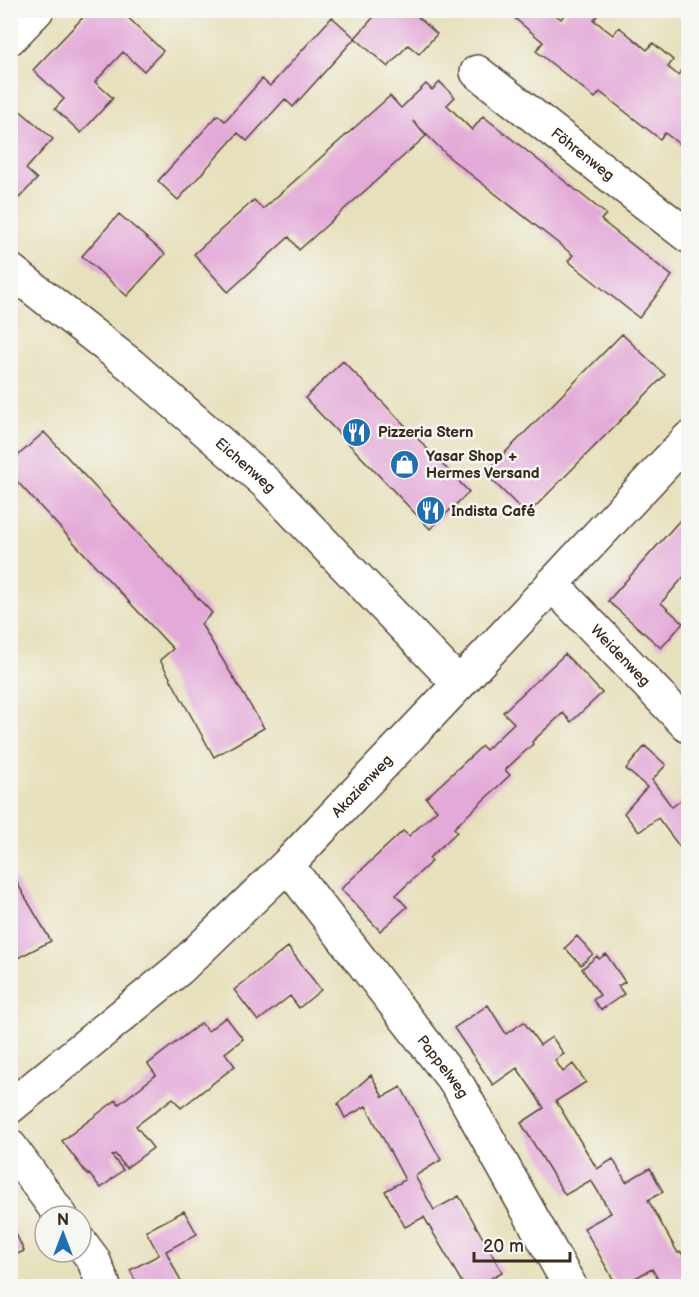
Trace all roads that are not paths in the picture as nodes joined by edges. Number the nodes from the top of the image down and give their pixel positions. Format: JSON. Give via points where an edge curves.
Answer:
{"nodes":[{"id":1,"x":37,"y":10,"type":"edge"},
{"id":2,"x":10,"y":38,"type":"edge"},
{"id":3,"x":477,"y":72,"type":"dead end"},
{"id":4,"x":688,"y":236,"type":"edge"},
{"id":5,"x":10,"y":270,"type":"edge"},
{"id":6,"x":688,"y":439,"type":"edge"},
{"id":7,"x":552,"y":584,"type":"junction"},
{"id":8,"x":459,"y":684,"type":"junction"},
{"id":9,"x":688,"y":726,"type":"edge"},
{"id":10,"x":287,"y":865,"type":"junction"},
{"id":11,"x":10,"y":1107,"type":"edge"},
{"id":12,"x":10,"y":1146,"type":"edge"},
{"id":13,"x":53,"y":1204,"type":"edge"},
{"id":14,"x":93,"y":1259,"type":"edge"},
{"id":15,"x":104,"y":1287,"type":"edge"},
{"id":16,"x":570,"y":1287,"type":"edge"}],
"edges":[{"from":1,"to":2,"type":"street"},
{"from":3,"to":4,"type":"street","name":"Föhrenweg"},
{"from":5,"to":8,"type":"street","name":"Eichenweg","via":[[131,365],[266,483]]},
{"from":6,"to":7,"type":"street","name":"Akazienweg"},
{"from":7,"to":8,"type":"street","name":"Akazienweg"},
{"from":7,"to":9,"type":"street","name":"Weidenweg"},
{"from":8,"to":10,"type":"street","name":"Akazienweg"},
{"from":10,"to":11,"type":"street","name":"Akazienweg","via":[[179,969]]},
{"from":10,"to":16,"type":"street","name":"Pappelweg","via":[[459,1087]]},
{"from":12,"to":13,"type":"street"},
{"from":14,"to":15,"type":"street"}]}
